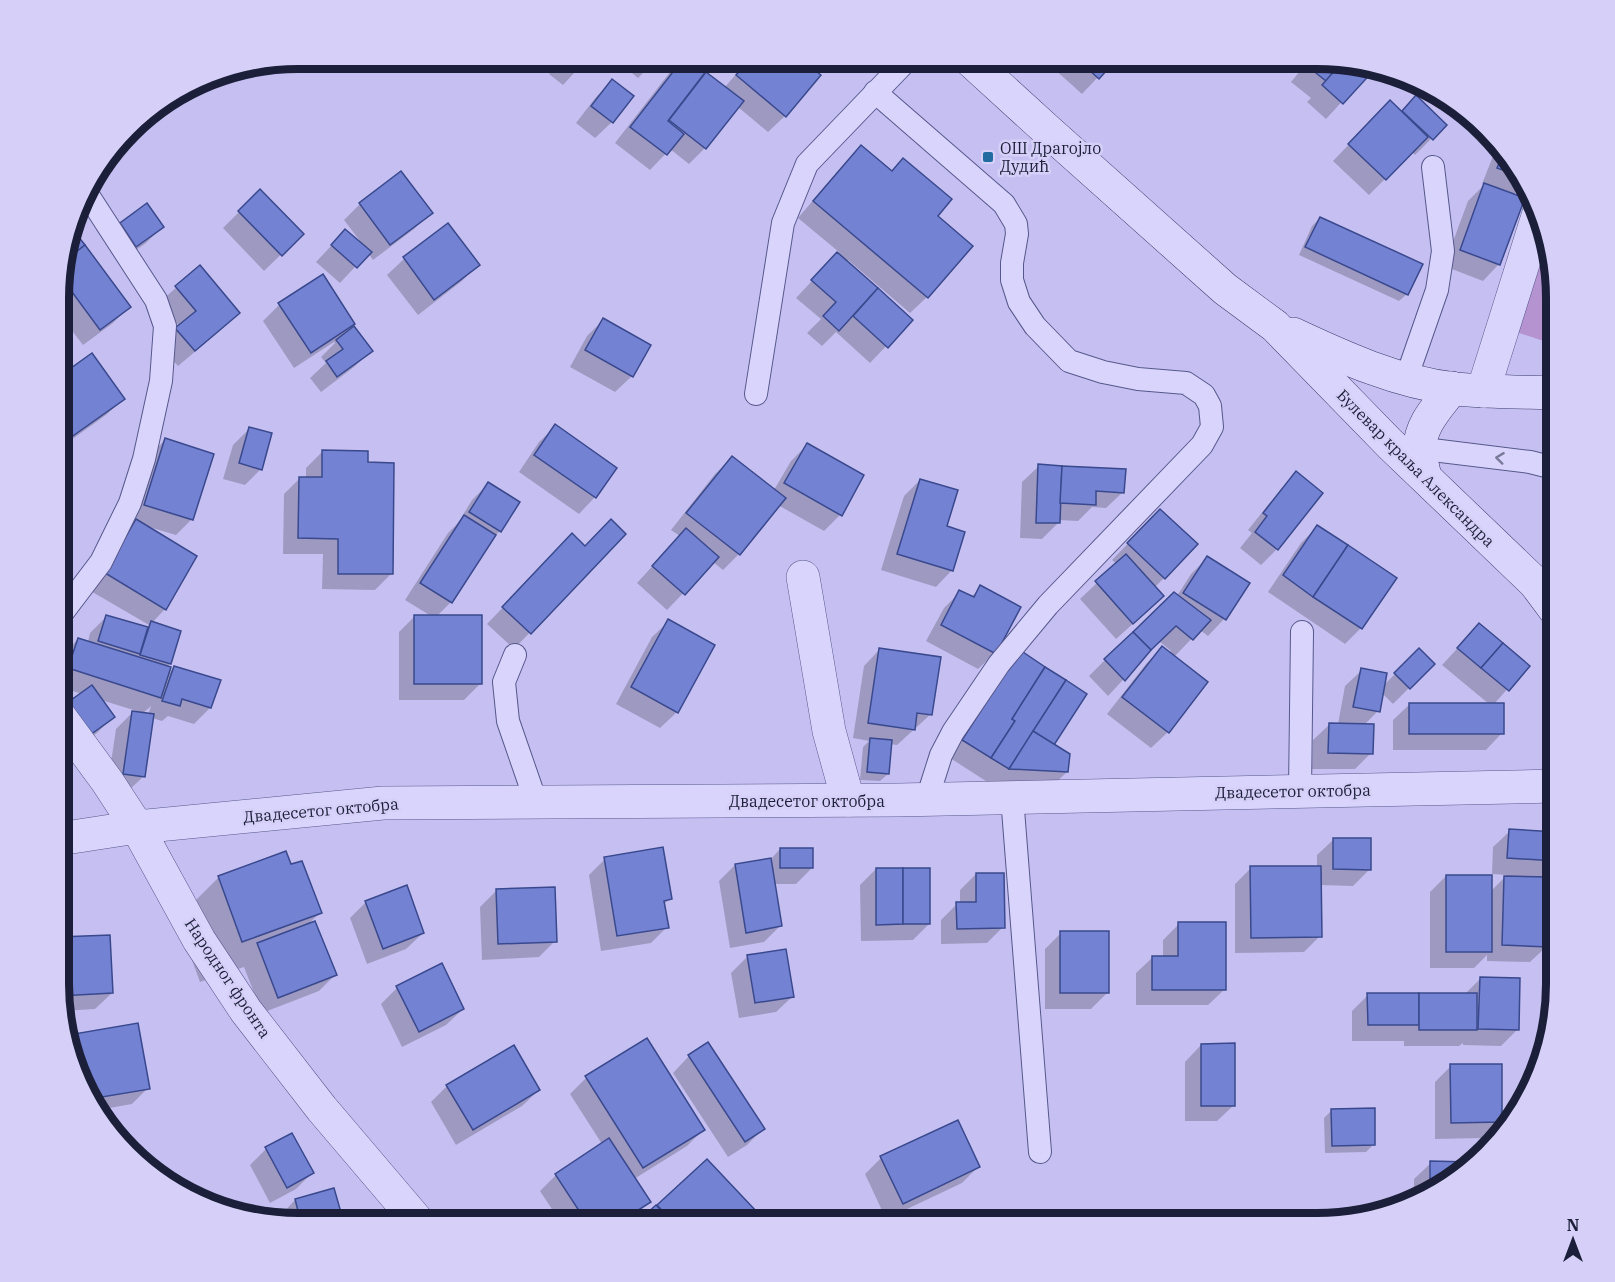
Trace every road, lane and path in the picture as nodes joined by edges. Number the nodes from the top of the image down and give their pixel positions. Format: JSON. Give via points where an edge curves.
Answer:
{"nodes":[{"id":1,"x":898,"y":69,"type":"edge"},
{"id":2,"x":980,"y":69,"type":"edge"},
{"id":3,"x":875,"y":92,"type":"junction"},
{"id":4,"x":1433,"y":167,"type":"dead end"},
{"id":5,"x":91,"y":200,"type":"edge"},
{"id":6,"x":1534,"y":225,"type":"edge"},
{"id":7,"x":1275,"y":326,"type":"junction"},
{"id":8,"x":1406,"y":379,"type":"junction"},
{"id":9,"x":1468,"y":390,"type":"junction"},
{"id":10,"x":1546,"y":393,"type":"edge"},
{"id":11,"x":756,"y":394,"type":"dead end"},
{"id":12,"x":1412,"y":457,"type":"junction"},
{"id":13,"x":1546,"y":466,"type":"edge"},
{"id":14,"x":803,"y":577,"type":"dead end"},
{"id":15,"x":1546,"y":598,"type":"edge"},
{"id":16,"x":69,"y":604,"type":"edge"},
{"id":17,"x":1302,"y":632,"type":"dead end"},
{"id":18,"x":515,"y":656,"type":"dead end"},
{"id":19,"x":69,"y":729,"type":"edge"},
{"id":20,"x":1546,"y":786,"type":"edge"},
{"id":21,"x":1300,"y":791,"type":"junction"},
{"id":22,"x":1012,"y":797,"type":"junction"},
{"id":23,"x":927,"y":799,"type":"junction"},
{"id":24,"x":848,"y":800,"type":"junction"},
{"id":25,"x":536,"y":802,"type":"junction"},
{"id":26,"x":137,"y":827,"type":"junction"},
{"id":27,"x":69,"y":837,"type":"edge"},
{"id":28,"x":1040,"y":1152,"type":"dead end"},
{"id":29,"x":410,"y":1213,"type":"edge"}],
"edges":[{"from":1,"to":3,"type":"lane"},
{"from":2,"to":7,"type":"street","name":"Булевар краља Александра","via":[[1225,289]]},
{"from":3,"to":11,"type":"lane","via":[[807,164],[783,223]]},
{"from":3,"to":23,"type":"lane","via":[[1004,204],[1016,224],[1012,280],[1019,302],[1035,327],[1069,361],[1138,379],[1186,383],[1204,395],[1210,406],[1212,427],[1202,445],[1048,605],[999,664],[953,732]]},
{"from":4,"to":8,"type":"lane","via":[[1443,251],[1437,290]]},
{"from":5,"to":16,"type":"lane","via":[[156,300],[165,327],[161,381],[130,503],[101,562]]},
{"from":6,"to":9,"type":"street"},
{"from":7,"to":8,"type":"street","name":"Булевар краља Александра","via":[[1353,362]]},
{"from":7,"to":12,"type":"street","name":"Булевар краља Александра"},
{"from":8,"to":9,"type":"street","name":"Булевар краља Александра"},
{"from":9,"to":10,"type":"street","name":"Булевар краља Александра"},
{"from":9,"to":12,"type":"street","via":[[1430,417]]},
{"from":13,"to":12,"type":"lane","one_way":true},
{"from":12,"to":15,"type":"street","name":"Булевар краља Александра"},
{"from":14,"to":24,"type":"street","via":[[829,731]]},
{"from":17,"to":21,"type":"lane"},
{"from":18,"to":25,"type":"lane","via":[[504,682],[508,721]]},
{"from":19,"to":26,"type":"street","name":"Народног фронта"},
{"from":20,"to":21,"type":"street","name":"Двадесетог октобра"},
{"from":21,"to":22,"type":"street","name":"Двадесетог октобра"},
{"from":22,"to":23,"type":"street","name":"Двадесетог октобра"},
{"from":22,"to":28,"type":"lane"},
{"from":23,"to":24,"type":"street","name":"Двадесетог октобра"},
{"from":24,"to":25,"type":"street","name":"Двадесетог октобра"},
{"from":25,"to":26,"type":"street","name":"Двадесетог октобра","via":[[382,803]]},
{"from":26,"to":27,"type":"street","name":"Двадесетог октобра"},
{"from":26,"to":29,"type":"street","name":"Народног фронта","via":[[199,940],[246,1011]]}]}
